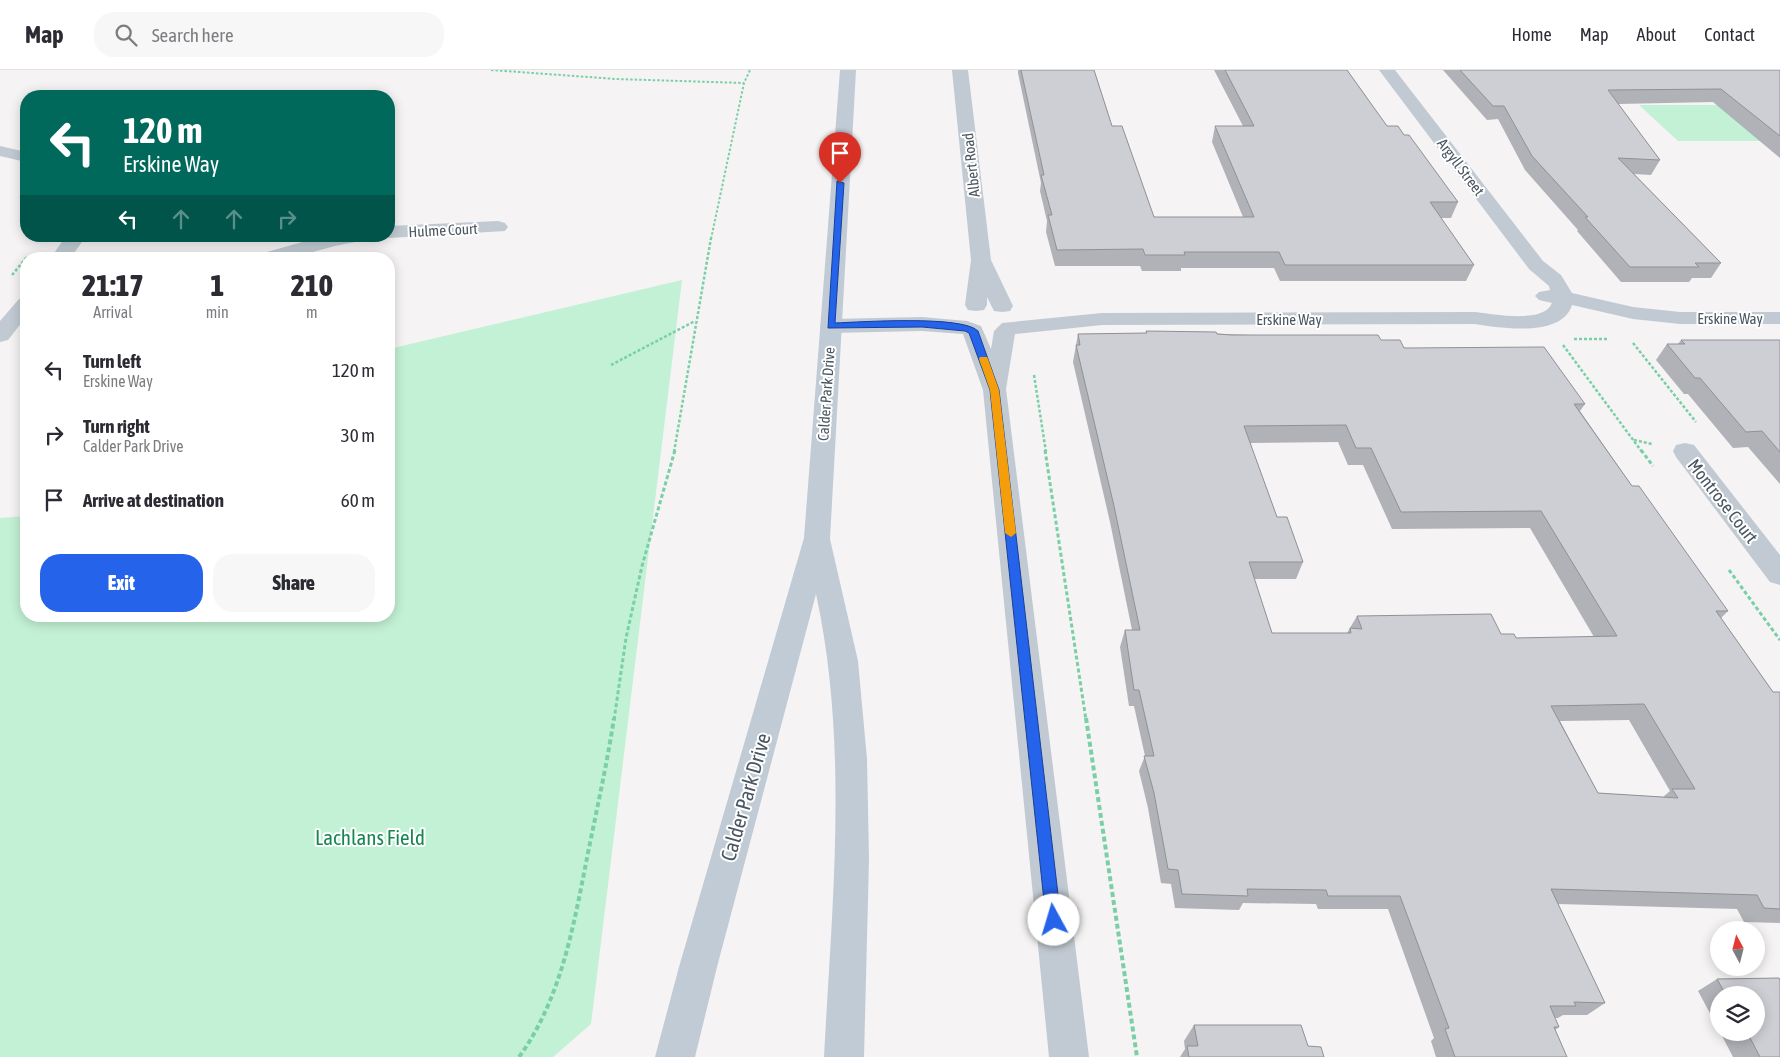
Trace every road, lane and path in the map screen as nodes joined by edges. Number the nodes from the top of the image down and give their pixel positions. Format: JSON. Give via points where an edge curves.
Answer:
{"nodes":[{"id":1,"x":492,"y":70,"type":"edge"},
{"id":2,"x":750,"y":70,"type":"edge"},
{"id":3,"x":848,"y":70,"type":"edge"},
{"id":4,"x":960,"y":70,"type":"edge"},
{"id":5,"x":1386,"y":70,"type":"edge"},
{"id":6,"x":744,"y":83,"type":"junction"},
{"id":7,"x":0,"y":151,"type":"edge"},
{"id":8,"x":20,"y":156,"type":"edge"},
{"id":9,"x":498,"y":227,"type":"dead end"},
{"id":10,"x":395,"y":232,"type":"edge"},
{"id":11,"x":326,"y":242,"type":"edge"},
{"id":12,"x":289,"y":252,"type":"edge"},
{"id":13,"x":981,"y":260,"type":"junction"},
{"id":14,"x":20,"y":266,"type":"edge"},
{"id":15,"x":6,"y":282,"type":"dead end"},
{"id":16,"x":1557,"y":299,"type":"junction"},
{"id":17,"x":20,"y":310,"type":"edge"},
{"id":18,"x":1475,"y":318,"type":"junction"},
{"id":19,"x":1780,"y":318,"type":"edge"},
{"id":20,"x":970,"y":319,"type":"junction"},
{"id":21,"x":1007,"y":319,"type":"junction"},
{"id":22,"x":1543,"y":319,"type":"junction"},
{"id":23,"x":696,"y":320,"type":"junction"},
{"id":24,"x":831,"y":320,"type":"junction"},
{"id":25,"x":0,"y":335,"type":"edge"},
{"id":26,"x":611,"y":365,"type":"dead end"},
{"id":27,"x":1033,"y":373,"type":"dead end"},
{"id":28,"x":995,"y":390,"type":"junction"},
{"id":29,"x":1685,"y":451,"type":"dead end"},
{"id":30,"x":1656,"y":472,"type":"dead end"},
{"id":31,"x":817,"y":538,"type":"junction"},
{"id":32,"x":1727,"y":568,"type":"dead end"},
{"id":33,"x":1780,"y":575,"type":"edge"},
{"id":34,"x":1780,"y":640,"type":"edge"},
{"id":35,"x":519,"y":1057,"type":"edge"},
{"id":36,"x":675,"y":1057,"type":"edge"},
{"id":37,"x":844,"y":1057,"type":"edge"},
{"id":38,"x":1069,"y":1057,"type":"edge"},
{"id":39,"x":1137,"y":1057,"type":"edge"}],
"edges":[{"from":1,"to":6,"type":"path","via":[[616,79]]},
{"from":2,"to":6,"type":"path"},
{"from":3,"to":24,"type":"street","name":"Calder Park Drive"},
{"from":4,"to":13,"type":"street","name":"Albert Road"},
{"from":5,"to":16,"type":"street","name":"Argyll Street","via":[[1536,264],[1561,288]]},
{"from":6,"to":23,"type":"path","via":[[717,203]]},
{"from":7,"to":8,"type":"street"},
{"from":9,"to":10,"type":"street","name":"Hulme Court"},
{"from":11,"to":12,"type":"street"},
{"from":13,"to":20,"type":"street","name":"Albert Road"},
{"from":13,"to":21,"type":"street","name":"Albert Road"},
{"from":14,"to":15,"type":"path"},
{"from":16,"to":18,"type":"street","name":"Erskine Way","via":[[1519,313]]},
{"from":16,"to":19,"type":"street","name":"Erskine Way","via":[[1588,314],[1638,324],[1661,324],[1680,318]]},
{"from":16,"to":22,"type":"street","name":"Erskine Way","via":[[1557,313]]},
{"from":17,"to":25,"type":"street"},
{"from":18,"to":21,"type":"street","name":"Erskine Way"},
{"from":18,"to":22,"type":"street","name":"Erskine Way","via":[[1511,323]]},
{"from":20,"to":21,"type":"street","via":[[984,304]]},
{"from":20,"to":21,"type":"street","via":[[989,335]]},
{"from":20,"to":24,"type":"street","via":[[922,324]]},
{"from":20,"to":28,"type":"street","name":"Albert Road"},
{"from":21,"to":28,"type":"street","name":"Albert Road"},
{"from":22,"to":30,"type":"path"},
{"from":23,"to":26,"type":"path"},
{"from":23,"to":35,"type":"path","via":[[677,442],[642,566],[626,638],[609,749],[574,922],[557,984],[535,1035]]},
{"from":24,"to":31,"type":"street","name":"Calder Park Drive"},
{"from":27,"to":39,"type":"path"},
{"from":28,"to":38,"type":"street","name":"Albert Road"},
{"from":29,"to":33,"type":"street","name":"Montrose Court"},
{"from":31,"to":36,"type":"street","name":"Calder Park Drive"},
{"from":31,"to":37,"type":"street","name":"Calder Park Drive","via":[[842,660],[848,728],[852,813]]},
{"from":32,"to":34,"type":"path"}]}
